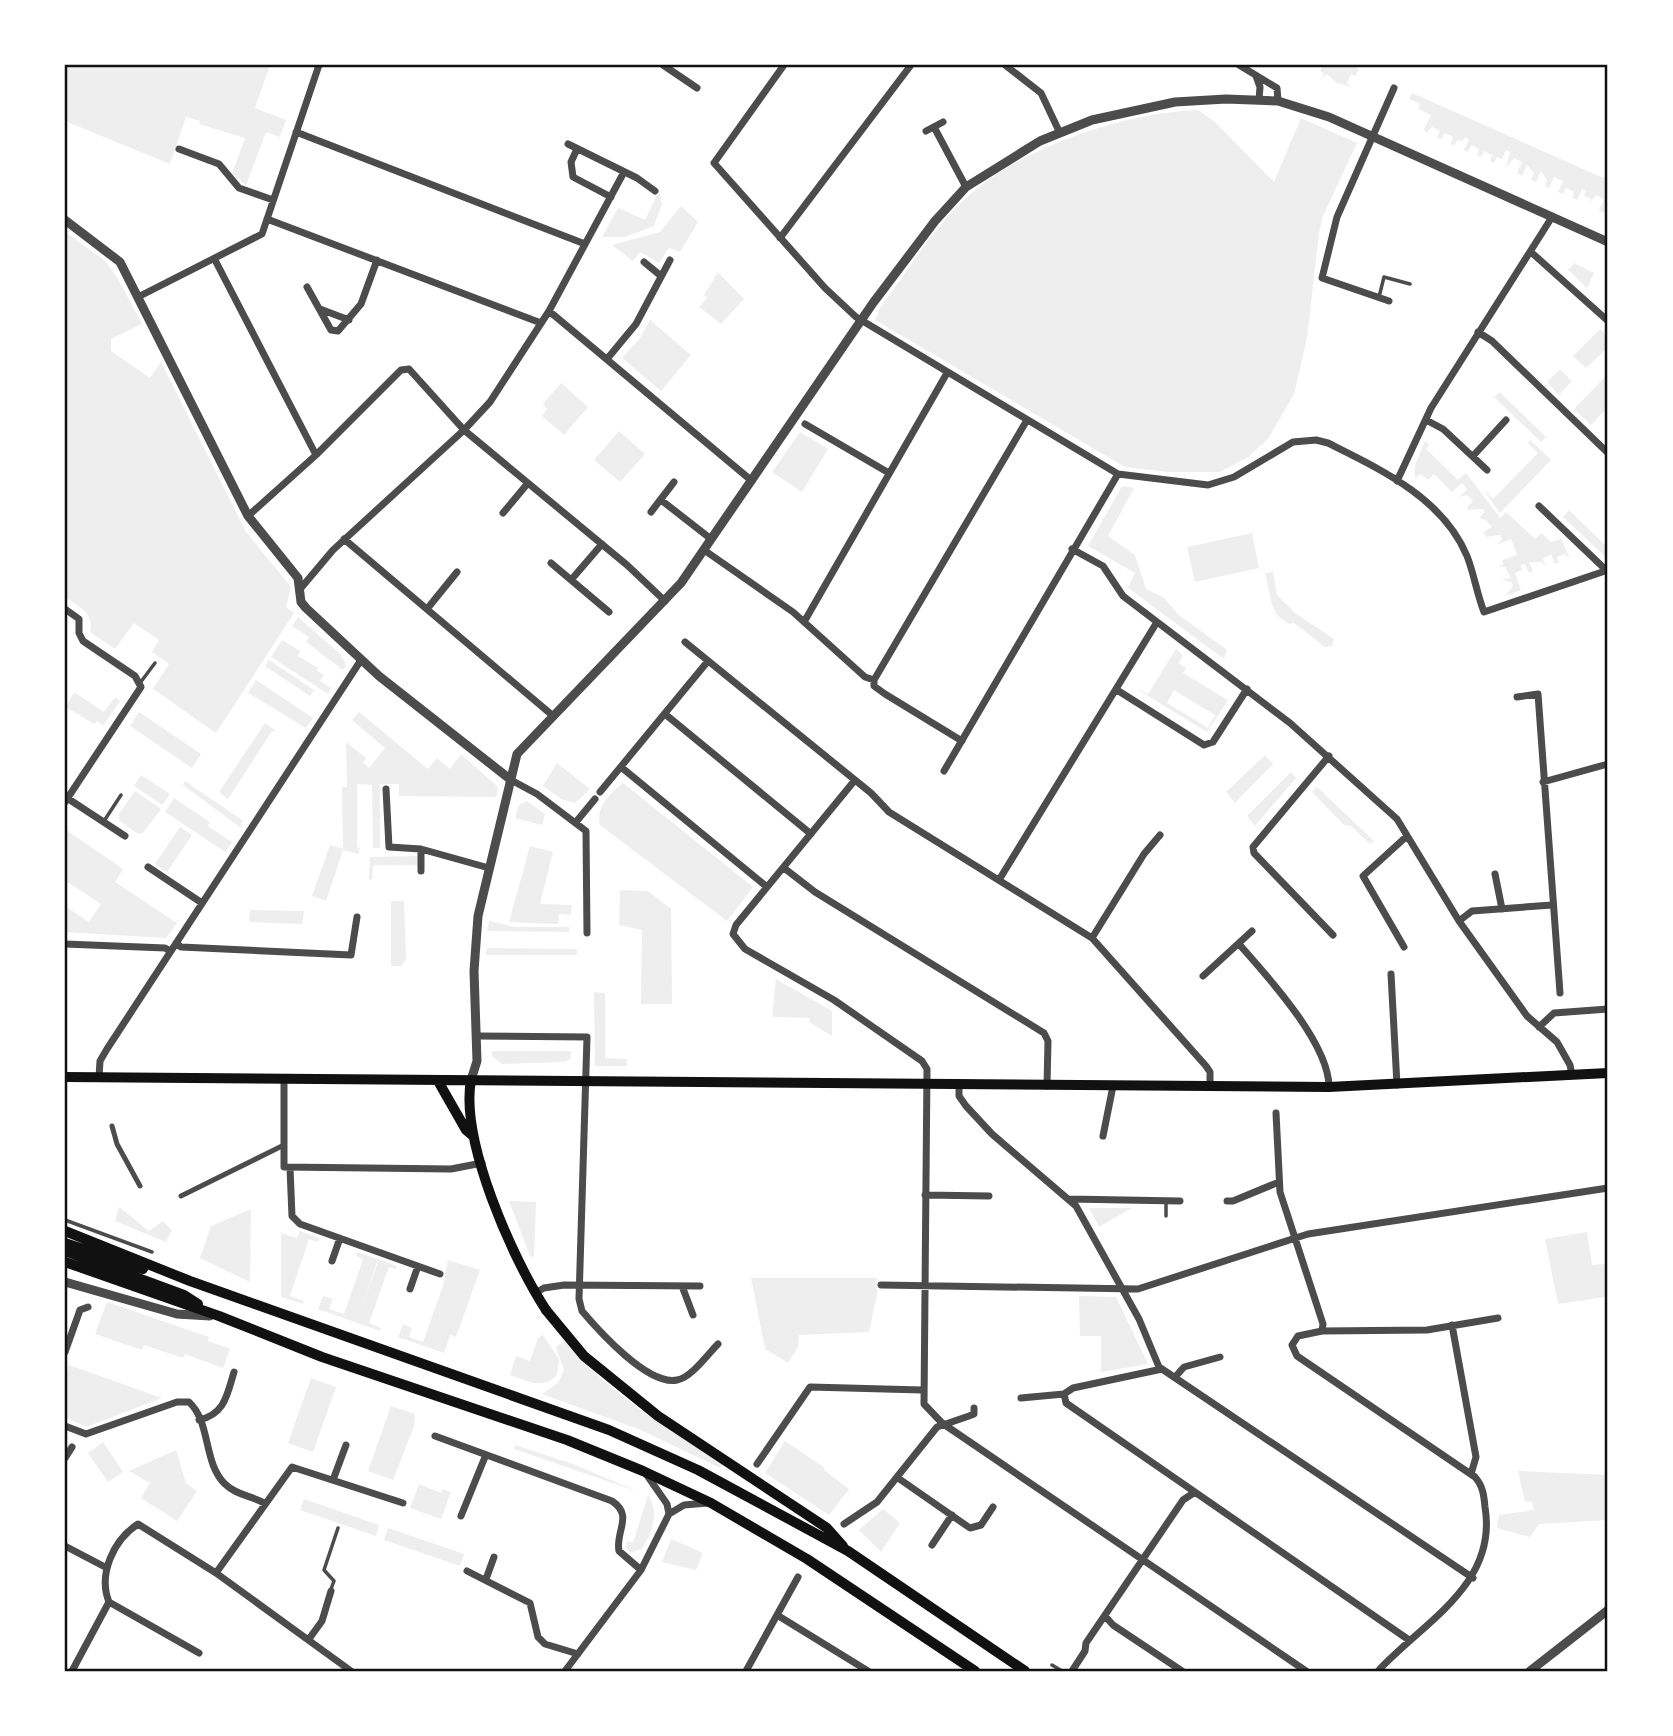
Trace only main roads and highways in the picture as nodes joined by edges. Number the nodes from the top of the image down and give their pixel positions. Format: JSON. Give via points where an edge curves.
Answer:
{"nodes":[{"id":1,"x":1608,"y":1073,"type":"edge"},
{"id":2,"x":65,"y":1077,"type":"edge"},
{"id":3,"x":471,"y":1080,"type":"junction"},
{"id":4,"x":438,"y":1081,"type":"junction"},
{"id":5,"x":474,"y":1136,"type":"junction"},
{"id":6,"x":65,"y":1231,"type":"edge"},
{"id":7,"x":65,"y":1243,"type":"edge"},
{"id":8,"x":72,"y":1253,"type":"edge"},
{"id":9,"x":848,"y":1551,"type":"junction"},
{"id":10,"x":975,"y":1671,"type":"edge"},
{"id":11,"x":1025,"y":1671,"type":"edge"}],
"edges":[{"from":1,"to":3,"type":"main road","via":[[1329,1087]]},
{"from":2,"to":4,"type":"main road"},
{"from":3,"to":4,"type":"main road"},
{"from":3,"to":5,"type":"main road","via":[[467,1099]]},
{"from":4,"to":5,"type":"main road"},
{"from":5,"to":9,"type":"main road","via":[[506,1235],[535,1293],[584,1356],[649,1409],[827,1528]]},
{"from":6,"to":8,"type":"main road"},
{"from":7,"to":8,"type":"main road"},
{"from":8,"to":9,"type":"main road","via":[[190,1281],[609,1430],[721,1481]]},
{"from":8,"to":10,"type":"main road","via":[[321,1357],[542,1431],[643,1471],[807,1559]]},
{"from":9,"to":11,"type":"main road"}]}
